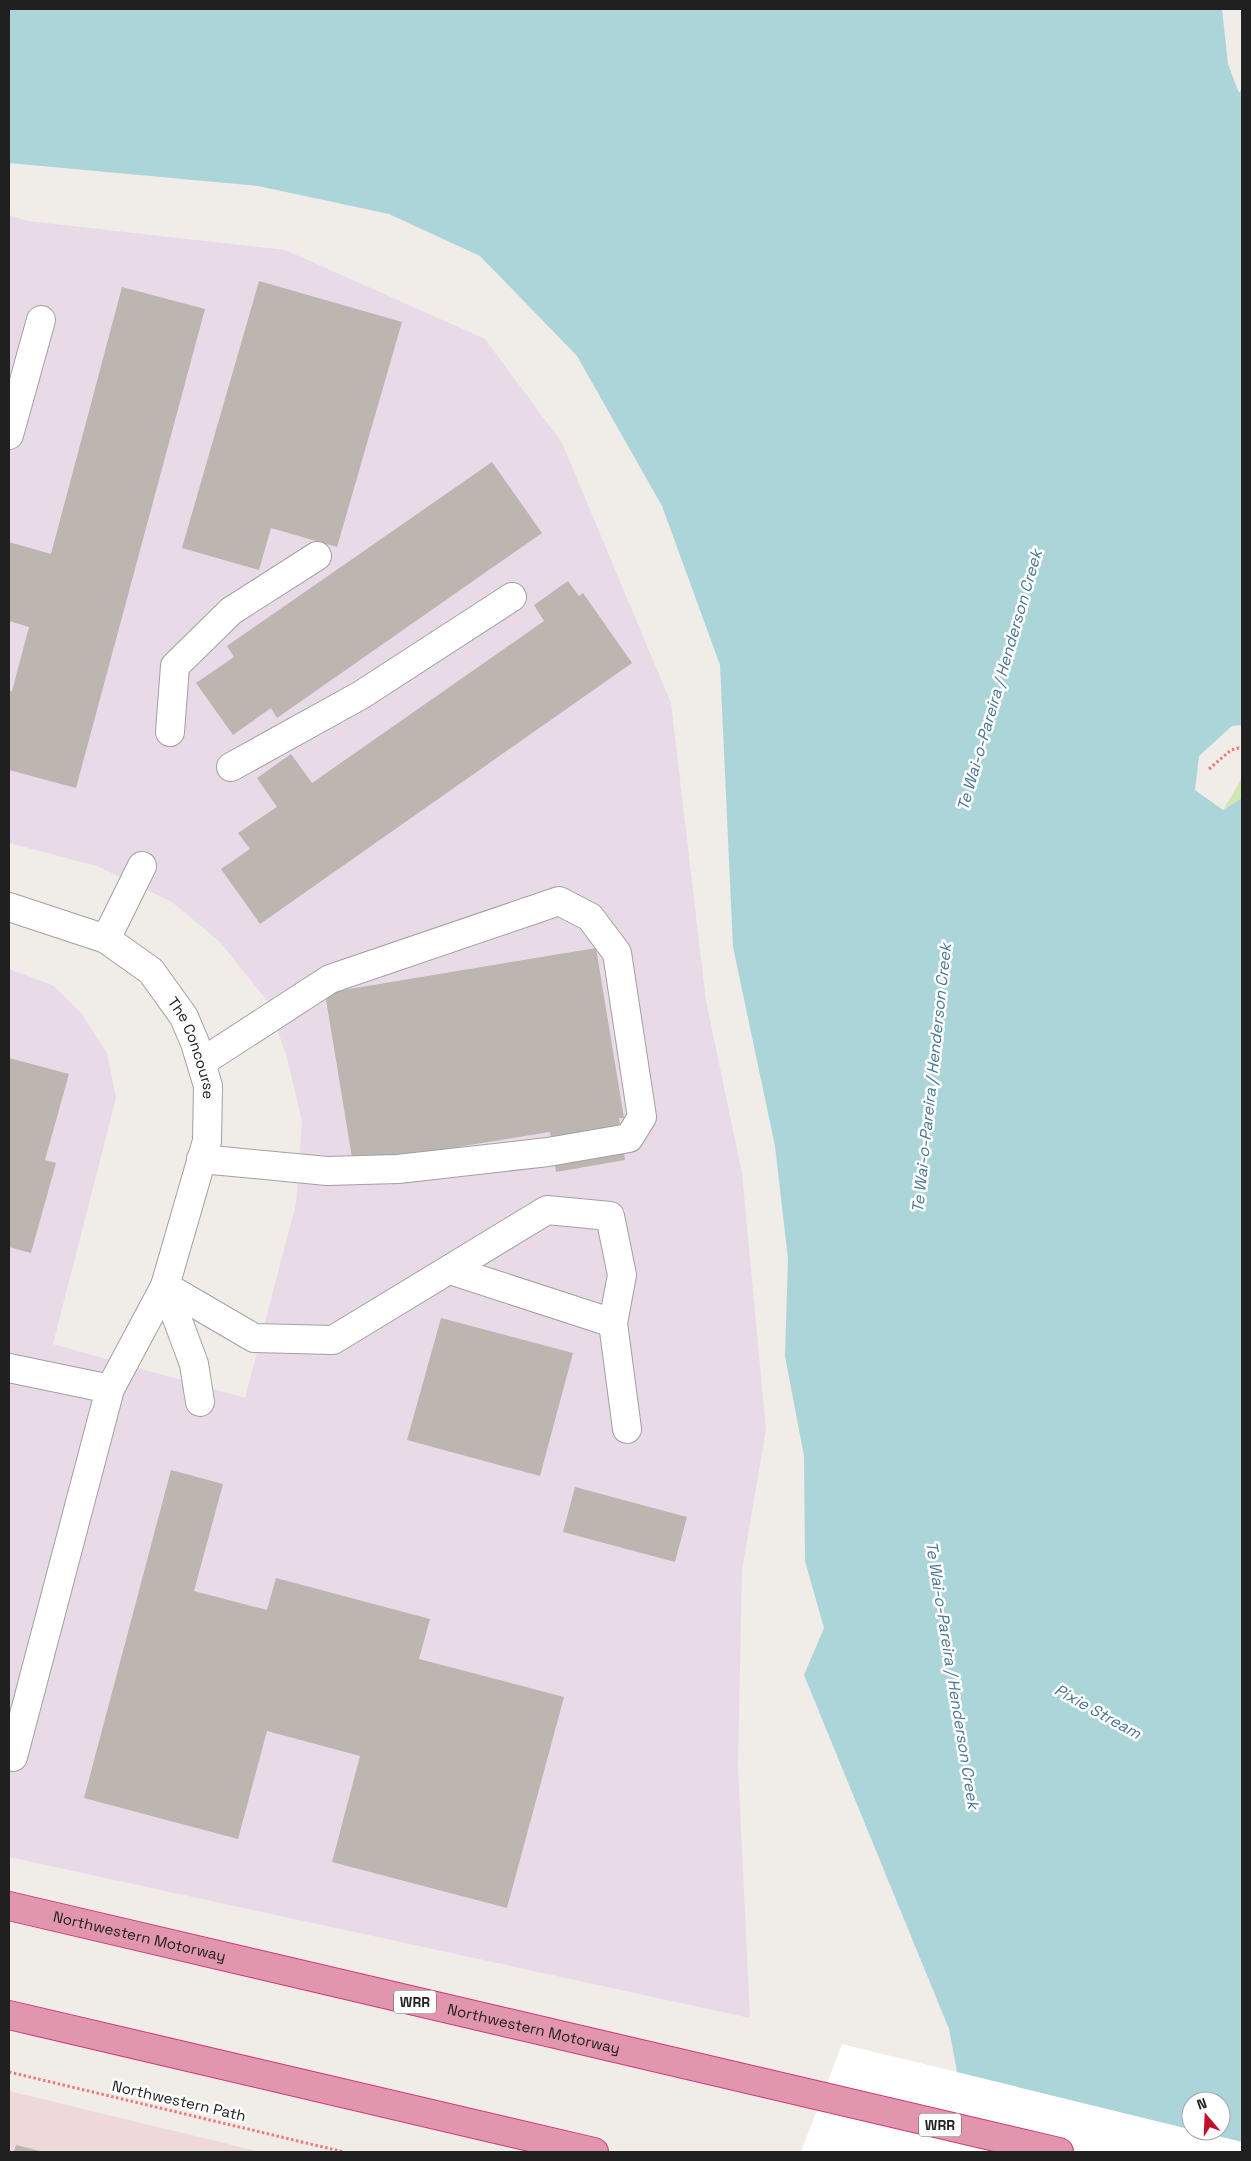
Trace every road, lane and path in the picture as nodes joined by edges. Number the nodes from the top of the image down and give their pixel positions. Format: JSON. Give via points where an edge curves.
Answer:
{"nodes":[{"id":1,"x":41,"y":320,"type":"dead end"},
{"id":2,"x":9,"y":434,"type":"edge"},
{"id":3,"x":317,"y":556,"type":"dead end"},
{"id":4,"x":512,"y":597,"type":"dead end"},
{"id":5,"x":170,"y":732,"type":"dead end"},
{"id":6,"x":1242,"y":746,"type":"edge"},
{"id":7,"x":231,"y":768,"type":"dead end"},
{"id":8,"x":1210,"y":769,"type":"dead end"},
{"id":9,"x":142,"y":866,"type":"dead end"},
{"id":10,"x":9,"y":907,"type":"edge"},
{"id":11,"x":106,"y":939,"type":"junction"},
{"id":12,"x":202,"y":1062,"type":"junction"},
{"id":13,"x":202,"y":1159,"type":"junction"},
{"id":14,"x":450,"y":1270,"type":"junction"},
{"id":15,"x":165,"y":1286,"type":"junction"},
{"id":16,"x":613,"y":1323,"type":"junction"},
{"id":17,"x":9,"y":1368,"type":"edge"},
{"id":18,"x":110,"y":1389,"type":"junction"},
{"id":19,"x":200,"y":1402,"type":"dead end"},
{"id":20,"x":627,"y":1429,"type":"dead end"},
{"id":21,"x":9,"y":1756,"type":"edge"},
{"id":22,"x":9,"y":1906,"type":"edge"},
{"id":23,"x":9,"y":2015,"type":"edge"},
{"id":24,"x":9,"y":2072,"type":"edge"},
{"id":25,"x":344,"y":2152,"type":"edge"},
{"id":26,"x":594,"y":2152,"type":"edge"},
{"id":27,"x":1059,"y":2152,"type":"edge"}],
"edges":[{"from":1,"to":2,"type":"street"},
{"from":3,"to":5,"type":"street","via":[[231,611],[176,666]]},
{"from":4,"to":7,"type":"street","via":[[361,695]]},
{"from":6,"to":8,"type":"path","via":[[1231,750]]},
{"from":9,"to":11,"type":"street"},
{"from":10,"to":11,"type":"street","name":"The Concourse"},
{"from":11,"to":12,"type":"street","name":"The Concourse","via":[[156,977],[184,1017]]},
{"from":12,"to":13,"type":"street","name":"The Concourse","via":[[208,1086],[208,1116]]},
{"from":12,"to":13,"type":"street","via":[[330,979],[559,901],[590,917],[617,953],[642,1117],[629,1138],[398,1169],[327,1171]]},
{"from":13,"to":15,"type":"street","name":"The Concourse"},
{"from":14,"to":15,"type":"street","via":[[333,1340],[254,1338]]},
{"from":14,"to":16,"type":"street"},
{"from":14,"to":16,"type":"street","via":[[548,1210],[610,1216],[622,1275]]},
{"from":15,"to":18,"type":"street","name":"The Concourse"},
{"from":15,"to":19,"type":"street","via":[[194,1364]]},
{"from":16,"to":20,"type":"street"},
{"from":17,"to":18,"type":"street"},
{"from":18,"to":21,"type":"street","name":"The Concourse","via":[[13,1757]]},
{"from":22,"to":27,"type":"highway","name":"Northwestern Motorway","number":"WRR"},
{"from":23,"to":26,"type":"highway"},
{"from":24,"to":25,"type":"path","name":"Northwestern Path"}]}
